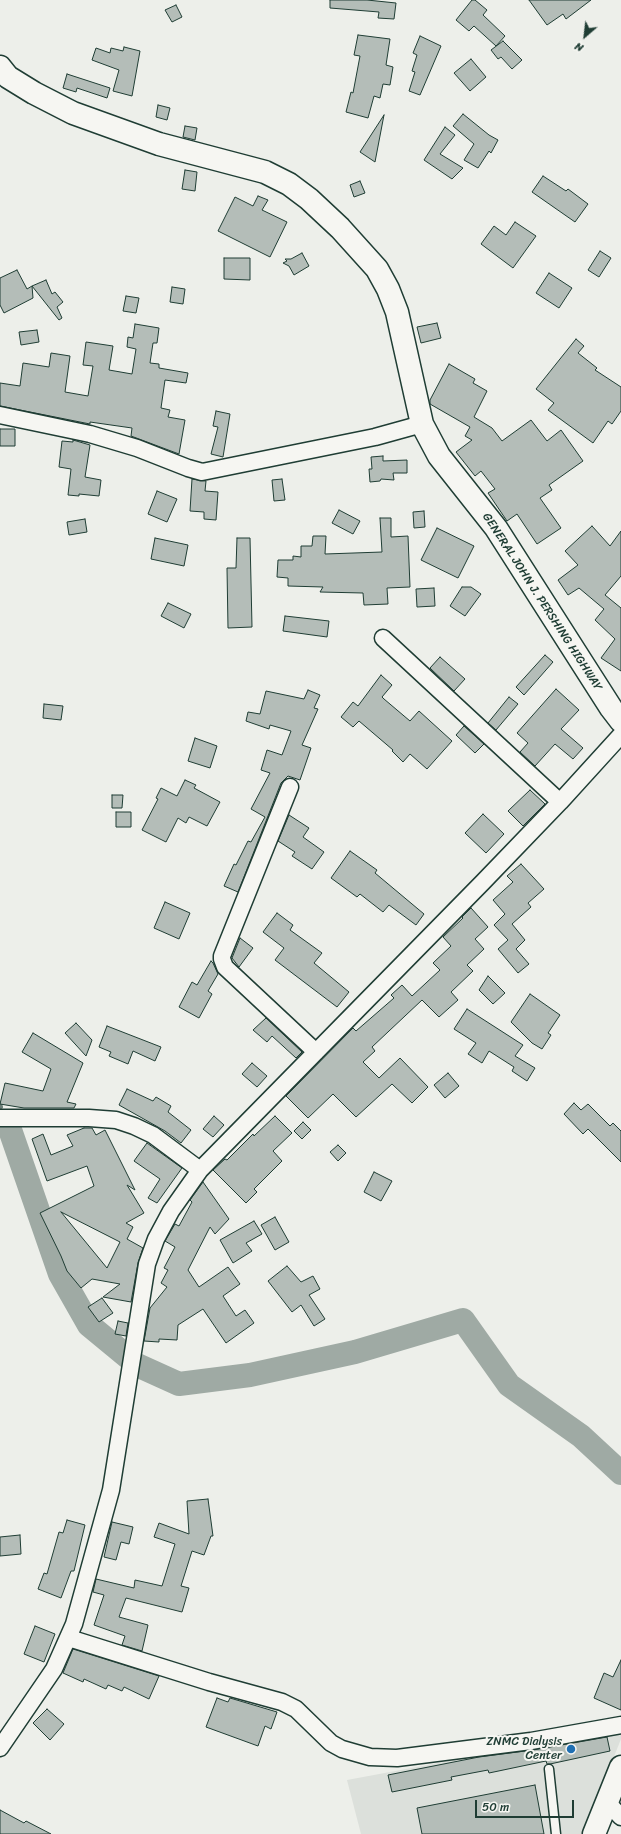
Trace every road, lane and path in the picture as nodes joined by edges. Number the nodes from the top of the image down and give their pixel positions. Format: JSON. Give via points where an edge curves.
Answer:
{"nodes":[{"id":1,"x":3,"y":75,"type":"edge"},
{"id":2,"x":0,"y":415,"type":"edge"},
{"id":3,"x":422,"y":424,"type":"junction"},
{"id":4,"x":383,"y":638,"type":"dead end"},
{"id":5,"x":621,"y":721,"type":"edge"},
{"id":6,"x":621,"y":735,"type":"edge"},
{"id":7,"x":290,"y":787,"type":"dead end"},
{"id":8,"x":560,"y":802,"type":"junction"},
{"id":9,"x":316,"y":1052,"type":"junction"},
{"id":10,"x":0,"y":1118,"type":"edge"},
{"id":11,"x":200,"y":1170,"type":"junction"},
{"id":12,"x":69,"y":1638,"type":"junction"},
{"id":13,"x":621,"y":1725,"type":"edge"},
{"id":14,"x":0,"y":1748,"type":"edge"},
{"id":15,"x":621,"y":1767,"type":"edge"},
{"id":16,"x":549,"y":1769,"type":"dead end"},
{"id":17,"x":614,"y":1809,"type":"edge"},
{"id":18,"x":556,"y":1834,"type":"edge"},
{"id":19,"x":594,"y":1834,"type":"edge"}],
"edges":[{"from":1,"to":3,"type":"main road","name":"GENERAL JOHN J. PERSHING HIGHWAY","via":[[73,113],[159,144],[265,172],[289,184],[309,199],[366,257],[388,289],[397,312]]},
{"from":2,"to":3,"type":"street","via":[[90,434],[202,472],[375,437]]},
{"from":3,"to":5,"type":"main road","name":"GENERAL JOHN J. PERSHING HIGHWAY","via":[[439,456],[496,528]]},
{"from":4,"to":8,"type":"street"},
{"from":6,"to":8,"type":"street"},
{"from":7,"to":9,"type":"street","via":[[222,959],[225,967]]},
{"from":8,"to":9,"type":"street"},
{"from":9,"to":11,"type":"street"},
{"from":10,"to":11,"type":"street","via":[[116,1120],[153,1135]]},
{"from":11,"to":12,"type":"street","via":[[168,1216],[147,1264],[111,1490]]},
{"from":12,"to":13,"type":"street","via":[[282,1702],[296,1709],[331,1743],[370,1757],[397,1758],[524,1742]]},
{"from":12,"to":14,"type":"street","via":[[54,1669]]},
{"from":15,"to":17,"type":"main road"},
{"from":16,"to":18,"type":"lane"},
{"from":17,"to":19,"type":"main road"}]}
